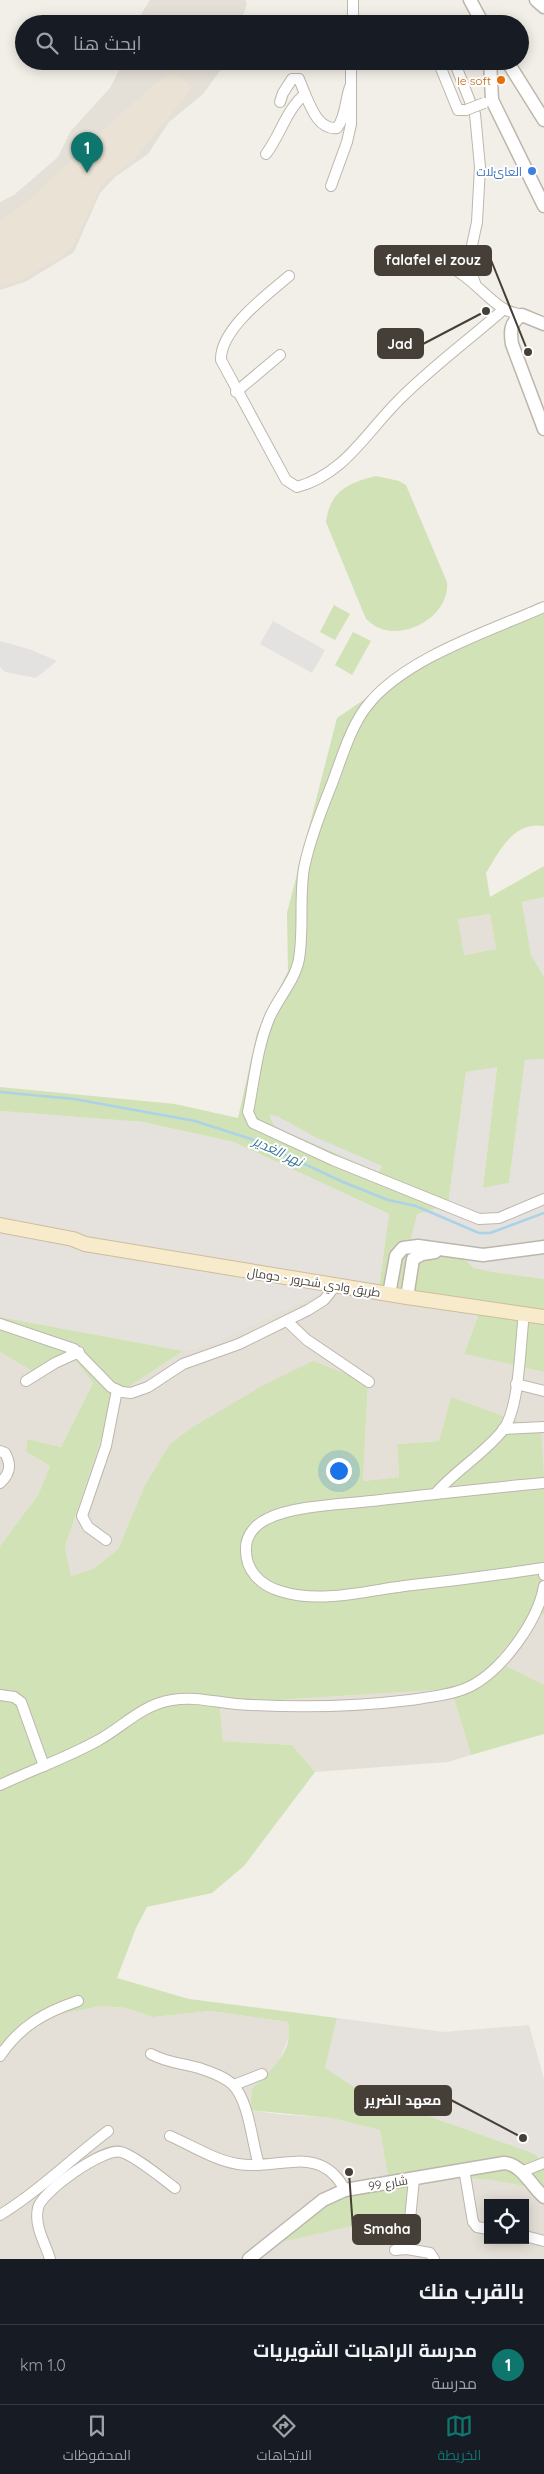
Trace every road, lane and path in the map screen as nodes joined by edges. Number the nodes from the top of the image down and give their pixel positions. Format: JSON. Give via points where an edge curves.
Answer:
{"nodes":[{"id":1,"x":352,"y":0,"type":"edge"},
{"id":2,"x":470,"y":0,"type":"edge"},
{"id":3,"x":536,"y":0,"type":"edge"},
{"id":4,"x":544,"y":7,"type":"edge"},
{"id":5,"x":353,"y":15,"type":"edge"},
{"id":6,"x":478,"y":15,"type":"edge"},
{"id":7,"x":351,"y":70,"type":"edge"},
{"id":8,"x":442,"y":70,"type":"edge"},
{"id":9,"x":458,"y":70,"type":"edge"},
{"id":10,"x":490,"y":70,"type":"edge"},
{"id":11,"x":512,"y":70,"type":"edge"},
{"id":12,"x":350,"y":87,"type":"junction"},
{"id":13,"x":305,"y":94,"type":"junction"},
{"id":14,"x":280,"y":102,"type":"dead end"},
{"id":15,"x":488,"y":102,"type":"junction"},
{"id":16,"x":544,"y":120,"type":"edge"},
{"id":17,"x":266,"y":154,"type":"dead end"},
{"id":18,"x":331,"y":186,"type":"dead end"},
{"id":19,"x":544,"y":206,"type":"edge"},
{"id":20,"x":380,"y":252,"type":"dead end"},
{"id":21,"x":289,"y":276,"type":"dead end"},
{"id":22,"x":475,"y":283,"type":"junction"},
{"id":23,"x":504,"y":309,"type":"junction"},
{"id":24,"x":522,"y":315,"type":"junction"},
{"id":25,"x":544,"y":324,"type":"edge"},
{"id":26,"x":280,"y":355,"type":"dead end"},
{"id":27,"x":236,"y":392,"type":"junction"},
{"id":28,"x":544,"y":429,"type":"edge"},
{"id":29,"x":544,"y":607,"type":"edge"},
{"id":30,"x":544,"y":1199,"type":"edge"},
{"id":31,"x":0,"y":1225,"type":"edge"},
{"id":32,"x":0,"y":1233,"type":"edge"},
{"id":33,"x":18,"y":1233,"type":"junction"},
{"id":34,"x":544,"y":1247,"type":"edge"},
{"id":35,"x":447,"y":1251,"type":"junction"},
{"id":36,"x":336,"y":1285,"type":"junction"},
{"id":37,"x":389,"y":1294,"type":"junction"},
{"id":38,"x":407,"y":1297,"type":"junction"},
{"id":39,"x":524,"y":1314,"type":"junction"},
{"id":40,"x":544,"y":1317,"type":"edge"},
{"id":41,"x":287,"y":1321,"type":"junction"},
{"id":42,"x":0,"y":1324,"type":"edge"},
{"id":43,"x":79,"y":1352,"type":"junction"},
{"id":44,"x":26,"y":1381,"type":"dead end"},
{"id":45,"x":369,"y":1382,"type":"dead end"},
{"id":46,"x":516,"y":1384,"type":"junction"},
{"id":47,"x":117,"y":1390,"type":"junction"},
{"id":48,"x":544,"y":1391,"type":"edge"},
{"id":49,"x":544,"y":1427,"type":"edge"},
{"id":50,"x":504,"y":1429,"type":"junction"},
{"id":51,"x":0,"y":1451,"type":"edge"},
{"id":52,"x":0,"y":1483,"type":"edge"},
{"id":53,"x":544,"y":1483,"type":"edge"},
{"id":54,"x":436,"y":1493,"type":"junction"},
{"id":55,"x":106,"y":1540,"type":"dead end"},
{"id":56,"x":544,"y":1575,"type":"edge"},
{"id":57,"x":544,"y":1586,"type":"edge"},
{"id":58,"x":0,"y":1695,"type":"edge"},
{"id":59,"x":44,"y":1766,"type":"junction"},
{"id":60,"x":0,"y":1785,"type":"edge"},
{"id":61,"x":78,"y":2001,"type":"dead end"},
{"id":62,"x":152,"y":2054,"type":"dead end"},
{"id":63,"x":0,"y":2056,"type":"edge"},
{"id":64,"x":262,"y":2074,"type":"dead end"},
{"id":65,"x":234,"y":2085,"type":"junction"},
{"id":66,"x":108,"y":2131,"type":"dead end"},
{"id":67,"x":170,"y":2136,"type":"dead end"},
{"id":68,"x":544,"y":2163,"type":"edge"},
{"id":69,"x":259,"y":2165,"type":"junction"},
{"id":70,"x":464,"y":2169,"type":"junction"},
{"id":71,"x":521,"y":2172,"type":"junction"},
{"id":72,"x":414,"y":2179,"type":"junction"},
{"id":73,"x":175,"y":2188,"type":"dead end"},
{"id":74,"x":345,"y":2190,"type":"junction"},
{"id":75,"x":544,"y":2197,"type":"edge"},
{"id":76,"x":0,"y":2215,"type":"edge"},
{"id":77,"x":484,"y":2228,"type":"edge"},
{"id":78,"x":529,"y":2237,"type":"edge"},
{"id":79,"x":544,"y":2241,"type":"edge"},
{"id":80,"x":407,"y":2249,"type":"junction"},
{"id":81,"x":394,"y":2250,"type":"dead end"},
{"id":82,"x":50,"y":2259,"type":"edge"},
{"id":83,"x":249,"y":2259,"type":"edge"},
{"id":84,"x":434,"y":2259,"type":"edge"}],
"edges":[{"from":1,"to":5,"type":"street"},
{"from":2,"to":6,"type":"street"},
{"from":3,"to":4,"type":"street"},
{"from":7,"to":12,"type":"street"},
{"from":8,"to":15,"type":"street","bridge":true,"via":[[458,110]]},
{"from":9,"to":22,"type":"street","via":[[475,114],[480,167],[477,222],[468,264]]},
{"from":10,"to":15,"type":"street"},
{"from":11,"to":16,"type":"street"},
{"from":12,"to":13,"type":"street","via":[[343,118],[337,128],[327,127],[321,122]]},
{"from":12,"to":18,"type":"street","via":[[348,142]]},
{"from":13,"to":14,"type":"street","via":[[299,79],[292,79]]},
{"from":13,"to":17,"type":"street","via":[[292,105]]},
{"from":15,"to":19,"type":"street"},
{"from":20,"to":22,"type":"street","via":[[390,257],[446,265]]},
{"from":21,"to":27,"type":"street","via":[[254,306],[233,330],[222,349],[221,360]]},
{"from":22,"to":23,"type":"street"},
{"from":23,"to":24,"type":"street"},
{"from":23,"to":27,"type":"street","via":[[399,400],[365,441],[336,466],[305,485],[293,486],[286,480]]},
{"from":24,"to":25,"type":"street"},
{"from":24,"to":28,"type":"street","via":[[511,328],[512,344]]},
{"from":26,"to":27,"type":"street"},
{"from":29,"to":30,"type":"street","via":[[468,638],[414,668],[381,691],[362,713],[329,790],[307,858],[302,888],[299,958],[296,970],[269,1019],[248,1112],[254,1123],[333,1160],[479,1219],[499,1218]]},
{"from":31,"to":33,"type":"main road","name":"طريق وادي شحرور - حومال"},
{"from":32,"to":33,"type":"main road","name":"طريق وادي شحرور - حومال"},
{"from":33,"to":36,"type":"main road","name":"طريق وادي شحرور - حومال","via":[[73,1239],[85,1244]]},
{"from":34,"to":35,"type":"street","via":[[495,1255]]},
{"from":35,"to":37,"type":"street","via":[[418,1246],[400,1250]]},
{"from":35,"to":38,"type":"street","via":[[426,1253],[413,1259]]},
{"from":36,"to":37,"type":"main road","name":"طريق وادي شحرور - حومال"},
{"from":36,"to":41,"type":"street","via":[[318,1305]]},
{"from":37,"to":38,"type":"main road","name":"طريق وادي شحرور - حومال"},
{"from":38,"to":39,"type":"main road","name":"طريق وادي شحرور - حومال"},
{"from":39,"to":40,"type":"main road","name":"طريق وادي شحرور - حومال"},
{"from":39,"to":46,"type":"street"},
{"from":41,"to":45,"type":"street","via":[[307,1340]]},
{"from":41,"to":47,"type":"street","via":[[238,1344],[182,1364],[141,1390]]},
{"from":42,"to":43,"type":"street"},
{"from":43,"to":44,"type":"street"},
{"from":43,"to":47,"type":"street","via":[[100,1378]]},
{"from":46,"to":48,"type":"street"},
{"from":46,"to":50,"type":"street","via":[[512,1410]]},
{"from":47,"to":55,"type":"street","via":[[106,1446],[82,1516],[84,1524]]},
{"from":49,"to":50,"type":"street"},
{"from":50,"to":54,"type":"street"},
{"from":51,"to":52,"type":"street","via":[[5,1453],[10,1466]]},
{"from":53,"to":54,"type":"street"},
{"from":54,"to":56,"type":"street","via":[[330,1505],[272,1517],[257,1526],[247,1539],[249,1566],[269,1586],[294,1595],[311,1596],[543,1568]]},
{"from":57,"to":59,"type":"street","via":[[533,1614],[509,1653],[495,1669],[469,1687],[426,1698],[362,1705],[237,1704],[201,1698],[172,1700],[141,1710],[97,1741]]},
{"from":58,"to":59,"type":"street","via":[[14,1697],[20,1702]]},
{"from":59,"to":60,"type":"street"},
{"from":61,"to":63,"type":"street","via":[[50,2010],[36,2019]]},
{"from":62,"to":65,"type":"street","via":[[171,2063],[211,2072]]},
{"from":64,"to":65,"type":"street"},
{"from":65,"to":69,"type":"street","via":[[242,2102]]},
{"from":66,"to":76,"type":"street","via":[[66,2162],[25,2200]]},
{"from":67,"to":69,"type":"street","via":[[230,2163]]},
{"from":68,"to":71,"type":"street"},
{"from":69,"to":74,"type":"street","via":[[312,2162],[330,2171]]},
{"from":70,"to":71,"type":"street","name":"شارع 99","via":[[504,2163],[514,2165]]},
{"from":70,"to":72,"type":"street","name":"شارع 99"},
{"from":70,"to":77,"type":"street","via":[[473,2222]]},
{"from":71,"to":75,"type":"street"},
{"from":72,"to":74,"type":"street","name":"شارع 99"},
{"from":72,"to":80,"type":"street"},
{"from":73,"to":82,"type":"street","via":[[122,2152],[108,2153],[89,2162],[46,2195],[38,2206],[39,2231]]},
{"from":74,"to":83,"type":"street","name":"شارع 99","via":[[323,2200]]},
{"from":78,"to":79,"type":"street"},
{"from":80,"to":81,"type":"street"},
{"from":80,"to":84,"type":"street","via":[[430,2253]]}]}
